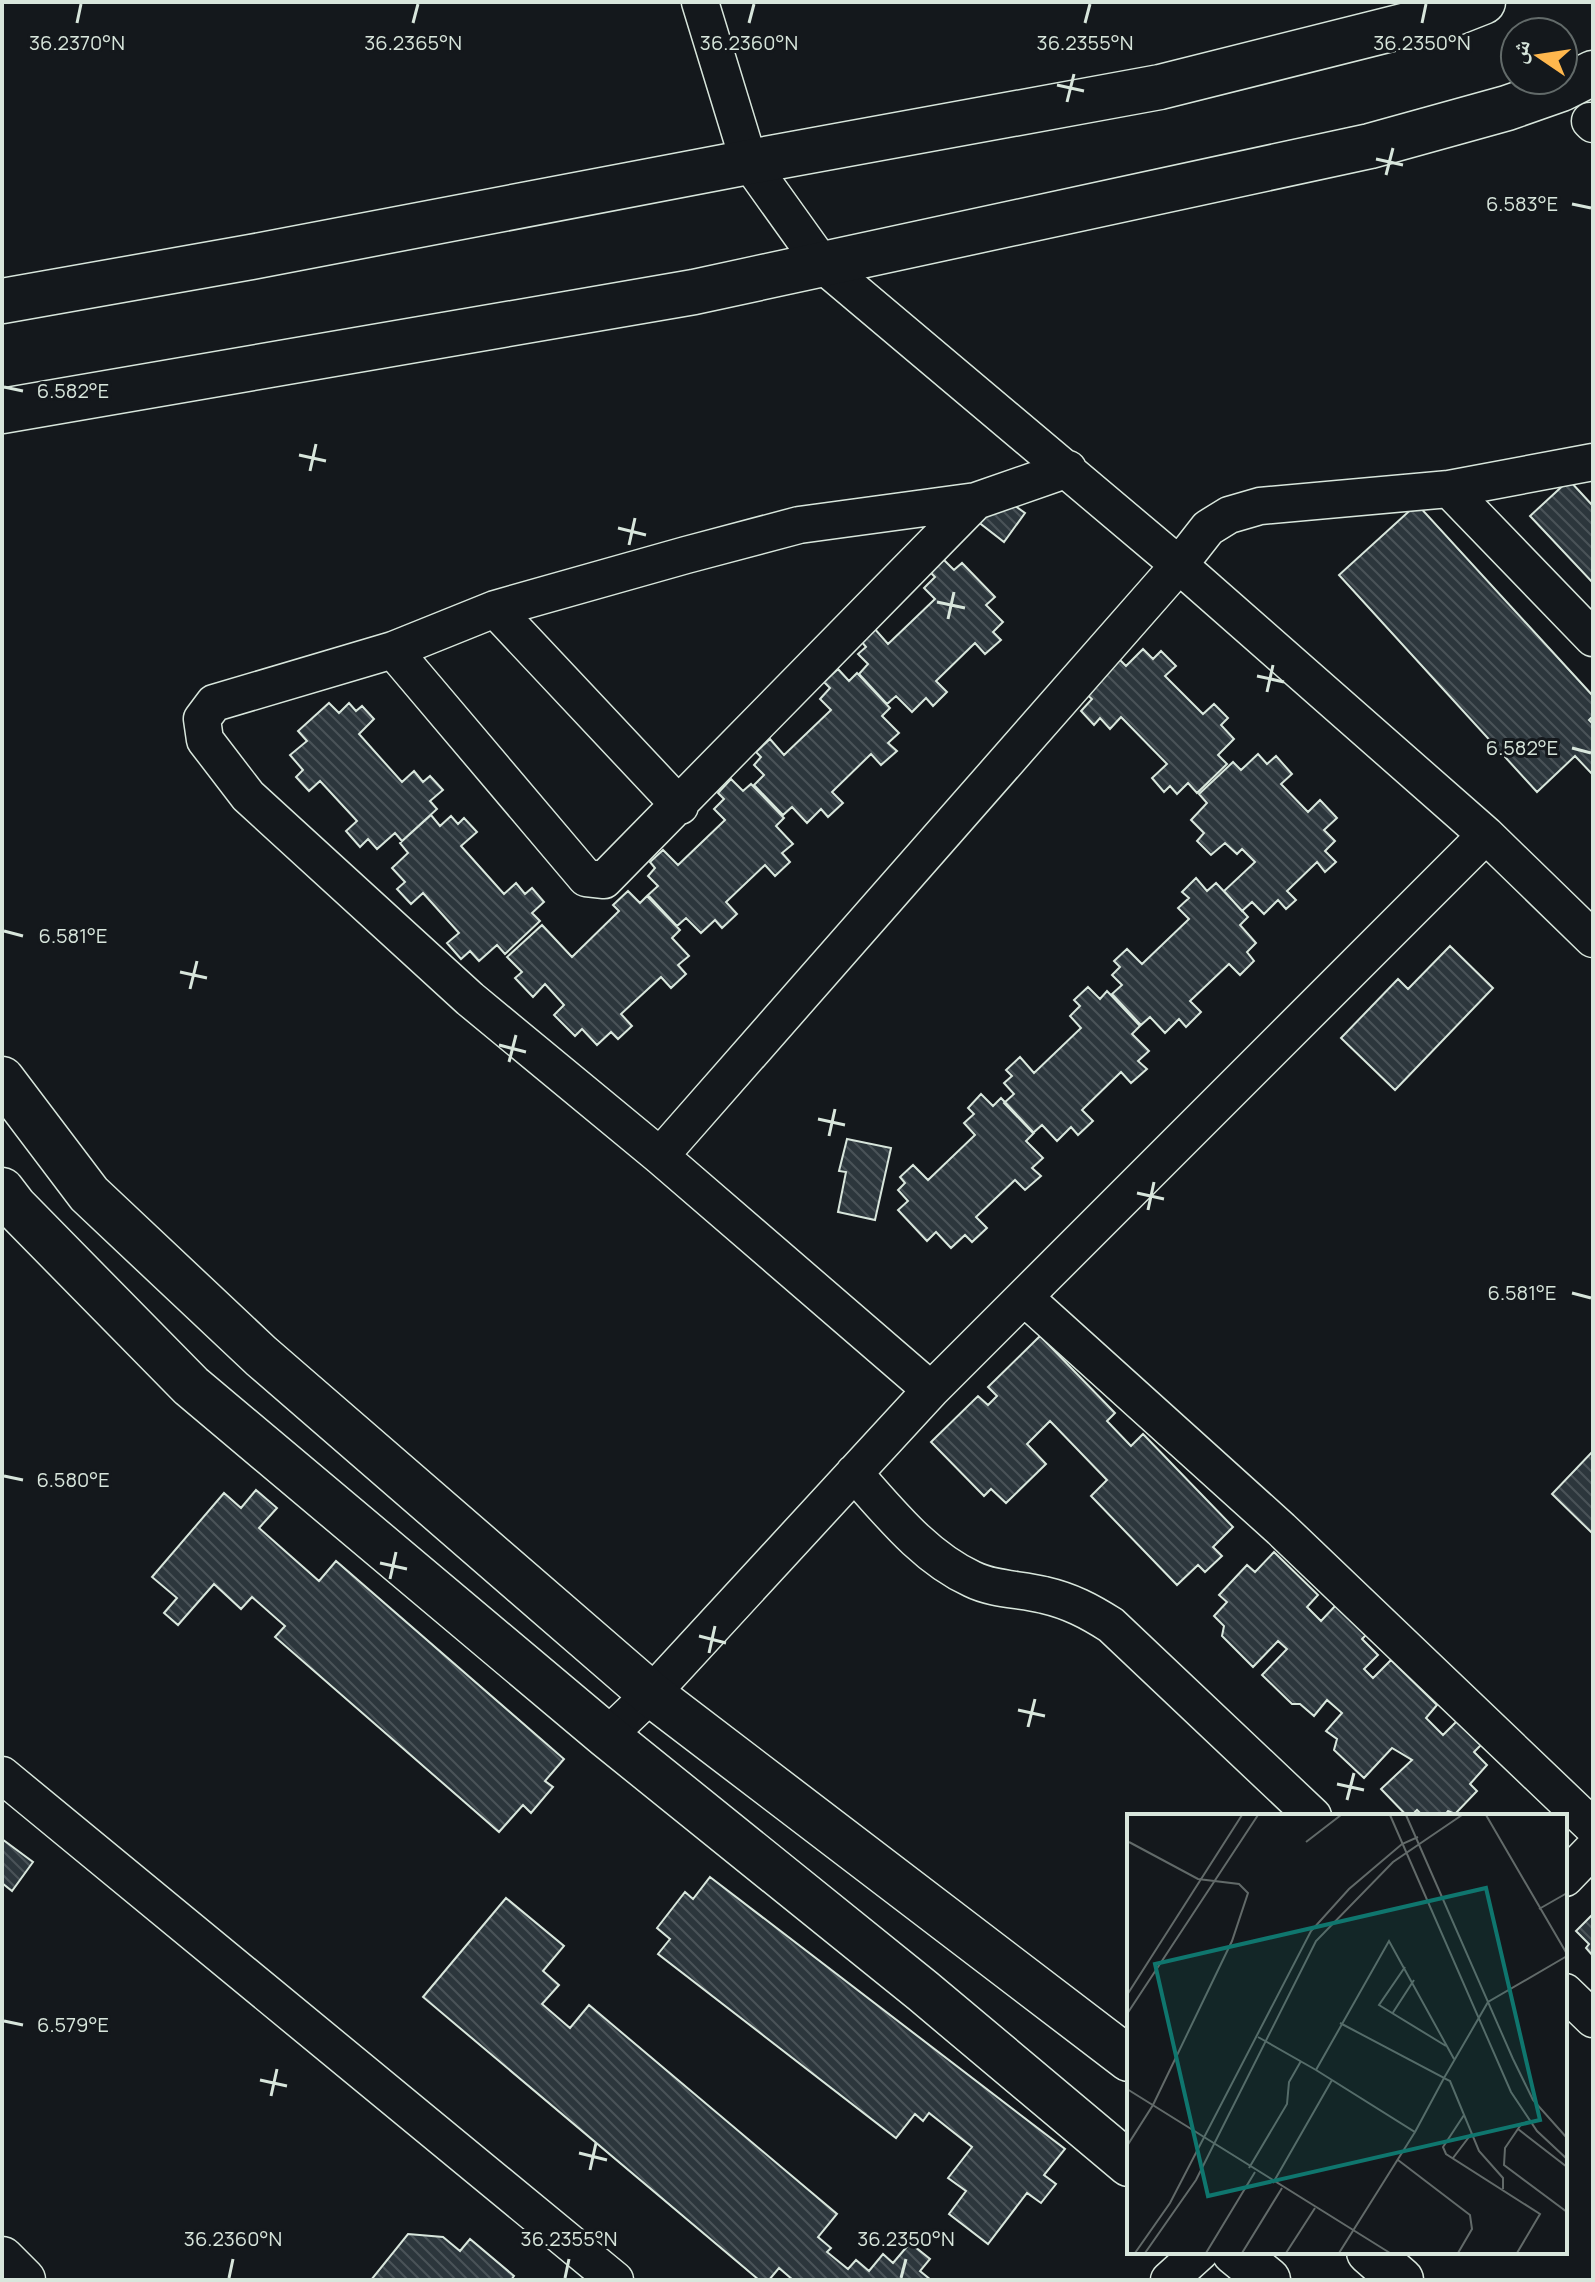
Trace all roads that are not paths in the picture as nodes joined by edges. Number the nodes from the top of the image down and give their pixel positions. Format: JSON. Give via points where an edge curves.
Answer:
{"nodes":[{"id":1,"x":700,"y":2,"type":"edge"},
{"id":2,"x":1483,"y":2,"type":"edge"},
{"id":3,"x":1593,"y":73,"type":"edge"},
{"id":4,"x":749,"y":162,"type":"junction"},
{"id":5,"x":822,"y":264,"type":"junction"},
{"id":6,"x":2,"y":301,"type":"edge"},
{"id":7,"x":2,"y":411,"type":"edge"},
{"id":8,"x":1068,"y":469,"type":"junction"},
{"id":9,"x":1588,"y":470,"type":"edge"},
{"id":10,"x":1449,"y":489,"type":"junction"},
{"id":11,"x":976,"y":501,"type":"junction"},
{"id":12,"x":1179,"y":565,"type":"junction"},
{"id":13,"x":495,"y":609,"type":"junction"},
{"id":14,"x":1593,"y":638,"type":"edge"},
{"id":15,"x":393,"y":650,"type":"junction"},
{"id":16,"x":680,"y":806,"type":"junction"},
{"id":17,"x":1486,"y":835,"type":"junction"},
{"id":18,"x":1593,"y":939,"type":"edge"},
{"id":19,"x":2,"y":1079,"type":"edge"},
{"id":20,"x":660,"y":1156,"type":"junction"},
{"id":21,"x":2,"y":1190,"type":"edge"},
{"id":22,"x":1024,"y":1297,"type":"junction"},
{"id":23,"x":931,"y":1390,"type":"junction"},
{"id":24,"x":854,"y":1473,"type":"junction"},
{"id":25,"x":651,"y":1694,"type":"junction"},
{"id":26,"x":607,"y":1736,"type":"junction"},
{"id":27,"x":2,"y":1775,"type":"edge"},
{"id":28,"x":1311,"y":1814,"type":"edge"},
{"id":29,"x":1593,"y":1827,"type":"edge"},
{"id":30,"x":1593,"y":1849,"type":"edge"},
{"id":31,"x":1567,"y":1876,"type":"edge"},
{"id":32,"x":1567,"y":1994,"type":"edge"},
{"id":33,"x":1593,"y":2019,"type":"edge"},
{"id":34,"x":1127,"y":2057,"type":"edge"},
{"id":35,"x":1127,"y":2162,"type":"edge"},
{"id":36,"x":1198,"y":2254,"type":"edge"},
{"id":37,"x":1236,"y":2254,"type":"edge"},
{"id":38,"x":1371,"y":2254,"type":"edge"},
{"id":39,"x":2,"y":2259,"type":"edge"},
{"id":40,"x":23,"y":2280,"type":"edge"},
{"id":41,"x":615,"y":2280,"type":"edge"},
{"id":42,"x":1169,"y":2280,"type":"edge"},
{"id":43,"x":1268,"y":2280,"type":"edge"},
{"id":44,"x":1401,"y":2280,"type":"edge"}],
"edges":[{"from":1,"to":4,"type":"street"},
{"from":2,"to":4,"type":"main road","via":[[1160,87]]},
{"from":3,"to":5,"type":"main road","via":[[1507,108],[1370,146]]},
{"from":4,"to":5,"type":"street"},
{"from":4,"to":6,"type":"main road"},
{"from":5,"to":7,"type":"main road","via":[[694,292]]},
{"from":5,"to":8,"type":"street"},
{"from":8,"to":11,"type":"street"},
{"from":8,"to":12,"type":"street"},
{"from":9,"to":10,"type":"street"},
{"from":10,"to":12,"type":"street","via":[[1260,506],[1208,528]]},
{"from":10,"to":14,"type":"street"},
{"from":11,"to":13,"type":"street","via":[[799,525]]},
{"from":11,"to":16,"type":"street"},
{"from":12,"to":17,"type":"street"},
{"from":12,"to":20,"type":"street"},
{"from":13,"to":15,"type":"street"},
{"from":13,"to":16,"type":"street"},
{"from":15,"to":16,"type":"street","via":[[586,878],[604,880],[613,874]]},
{"from":15,"to":20,"type":"street","via":[[214,703],[202,719],[205,740],[248,796],[458,988]]},
{"from":17,"to":18,"type":"street"},
{"from":17,"to":22,"type":"street"},
{"from":19,"to":25,"type":"main road","via":[[89,1194],[261,1356]]},
{"from":20,"to":23,"type":"street"},
{"from":21,"to":26,"type":"main road","via":[[191,1386]]},
{"from":22,"to":23,"type":"street"},
{"from":22,"to":29,"type":"street","via":[[1281,1529]]},
{"from":23,"to":24,"type":"street"},
{"from":24,"to":25,"type":"street"},
{"from":24,"to":28,"type":"street","via":[[916,1539],[974,1581],[1081,1605],[1111,1625]]},
{"from":25,"to":26,"type":"street"},
{"from":25,"to":34,"type":"main road"},
{"from":26,"to":35,"type":"main road"},
{"from":27,"to":41,"type":"street"},
{"from":30,"to":31,"type":"street"},
{"from":32,"to":33,"type":"street"},
{"from":36,"to":42,"type":"street"},
{"from":37,"to":43,"type":"main road"},
{"from":38,"to":44,"type":"main road"},
{"from":39,"to":40,"type":"main road"}]}
